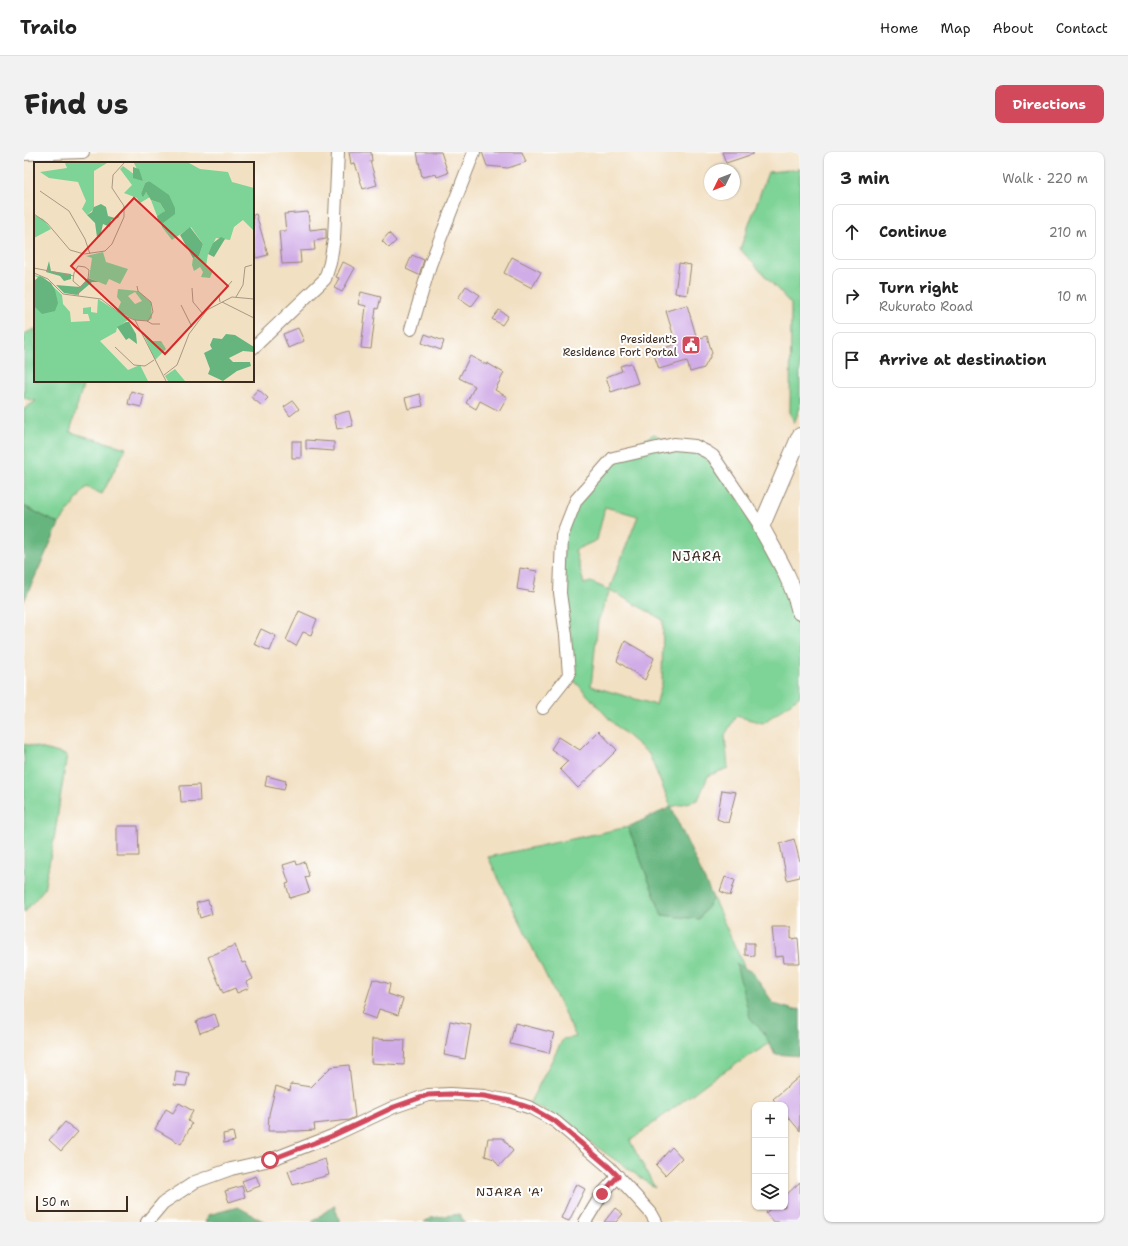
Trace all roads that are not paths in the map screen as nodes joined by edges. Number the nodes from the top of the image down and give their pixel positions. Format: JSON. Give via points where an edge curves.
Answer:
{"nodes":[{"id":1,"x":83,"y":152,"type":"edge"},
{"id":2,"x":338,"y":152,"type":"edge"},
{"id":3,"x":474,"y":152,"type":"edge"},
{"id":4,"x":24,"y":154,"type":"edge"},
{"id":5,"x":411,"y":329,"type":"dead end"},
{"id":6,"x":254,"y":347,"type":"edge"},
{"id":7,"x":800,"y":436,"type":"edge"},
{"id":8,"x":761,"y":527,"type":"junction"},
{"id":9,"x":800,"y":612,"type":"edge"},
{"id":10,"x":543,"y":708,"type":"dead end"},
{"id":11,"x":618,"y":1176,"type":"junction"},
{"id":12,"x":147,"y":1222,"type":"edge"},
{"id":13,"x":585,"y":1222,"type":"edge"},
{"id":14,"x":656,"y":1222,"type":"edge"}],
"edges":[{"from":1,"to":4,"type":"street"},
{"from":2,"to":6,"type":"street","via":[[334,239],[325,279]]},
{"from":3,"to":5,"type":"street","via":[[430,265]]},
{"from":7,"to":8,"type":"main road"},
{"from":8,"to":9,"type":"main road","via":[[787,577]]},
{"from":8,"to":10,"type":"street","via":[[713,456],[695,446],[674,444],[613,458],[576,500],[562,536],[560,593],[570,675]]},
{"from":11,"to":12,"type":"street","via":[[556,1122],[531,1108],[484,1096],[428,1095],[270,1160],[231,1169],[195,1182],[163,1203]]},
{"from":11,"to":13,"type":"street","via":[[602,1194]]},
{"from":11,"to":14,"type":"street"}]}
